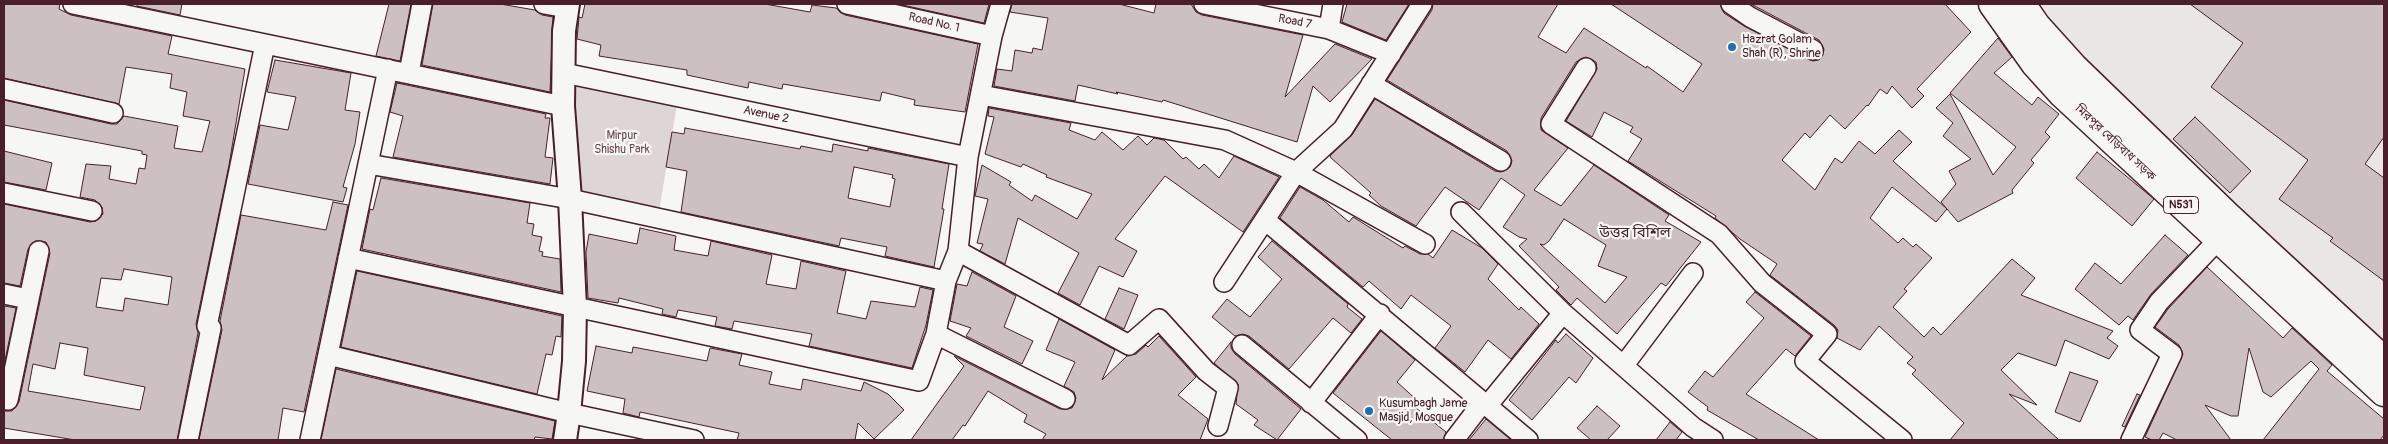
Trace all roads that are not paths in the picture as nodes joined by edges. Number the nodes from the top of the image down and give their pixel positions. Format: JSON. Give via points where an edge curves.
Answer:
{"nodes":[{"id":1,"x":422,"y":4,"type":"edge"},
{"id":2,"x":544,"y":4,"type":"edge"},
{"id":3,"x":847,"y":4,"type":"edge"},
{"id":4,"x":1001,"y":4,"type":"edge"},
{"id":5,"x":1204,"y":4,"type":"edge"},
{"id":6,"x":1333,"y":4,"type":"edge"},
{"id":7,"x":1422,"y":4,"type":"edge"},
{"id":8,"x":1731,"y":4,"type":"edge"},
{"id":9,"x":1993,"y":4,"type":"edge"},
{"id":10,"x":2021,"y":4,"type":"edge"},
{"id":11,"x":84,"y":5,"type":"edge"},
{"id":12,"x":567,"y":6,"type":"edge"},
{"id":13,"x":1328,"y":29,"type":"junction"},
{"id":14,"x":992,"y":36,"type":"junction"},
{"id":15,"x":265,"y":44,"type":"junction"},
{"id":16,"x":1813,"y":50,"type":"dead end"},
{"id":17,"x":1391,"y":54,"type":"junction"},
{"id":18,"x":1586,"y":68,"type":"dead end"},
{"id":19,"x":388,"y":69,"type":"junction"},
{"id":20,"x":564,"y":73,"type":"junction"},
{"id":21,"x":409,"y":74,"type":"junction"},
{"id":22,"x":1371,"y":84,"type":"junction"},
{"id":23,"x":4,"y":89,"type":"edge"},
{"id":24,"x":981,"y":95,"type":"junction"},
{"id":25,"x":563,"y":106,"type":"junction"},
{"id":26,"x":114,"y":113,"type":"dead end"},
{"id":27,"x":968,"y":157,"type":"junction"},
{"id":28,"x":1501,"y":161,"type":"dead end"},
{"id":29,"x":368,"y":164,"type":"junction"},
{"id":30,"x":1296,"y":172,"type":"junction"},
{"id":31,"x":4,"y":193,"type":"edge"},
{"id":32,"x":570,"y":199,"type":"junction"},
{"id":33,"x":92,"y":211,"type":"dead end"},
{"id":34,"x":1461,"y":212,"type":"dead end"},
{"id":35,"x":1266,"y":220,"type":"junction"},
{"id":36,"x":2219,"y":240,"type":"junction"},
{"id":37,"x":1425,"y":244,"type":"dead end"},
{"id":38,"x":39,"y":251,"type":"dead end"},
{"id":39,"x":958,"y":251,"type":"junction"},
{"id":40,"x":348,"y":258,"type":"junction"},
{"id":41,"x":1693,"y":273,"type":"dead end"},
{"id":42,"x":946,"y":282,"type":"junction"},
{"id":43,"x":1224,"y":282,"type":"dead end"},
{"id":44,"x":4,"y":294,"type":"edge"},
{"id":45,"x":28,"y":299,"type":"junction"},
{"id":46,"x":575,"y":308,"type":"junction"},
{"id":47,"x":1563,"y":313,"type":"junction"},
{"id":48,"x":1380,"y":314,"type":"junction"},
{"id":49,"x":936,"y":334,"type":"junction"},
{"id":50,"x":1242,"y":345,"type":"dead end"},
{"id":51,"x":328,"y":355,"type":"junction"},
{"id":52,"x":2384,"y":361,"type":"edge"},
{"id":53,"x":1624,"y":365,"type":"junction"},
{"id":54,"x":2384,"y":392,"type":"edge"},
{"id":55,"x":4,"y":399,"type":"edge"},
{"id":56,"x":1065,"y":399,"type":"dead end"},
{"id":57,"x":1311,"y":403,"type":"junction"},
{"id":58,"x":1485,"y":404,"type":"junction"},
{"id":59,"x":569,"y":413,"type":"junction"},
{"id":60,"x":1218,"y":426,"type":"dead end"},
{"id":61,"x":1688,"y":433,"type":"edge"},
{"id":62,"x":188,"y":440,"type":"edge"},
{"id":63,"x":310,"y":440,"type":"edge"},
{"id":64,"x":565,"y":440,"type":"edge"},
{"id":65,"x":694,"y":440,"type":"edge"},
{"id":66,"x":1357,"y":440,"type":"edge"},
{"id":67,"x":1454,"y":440,"type":"edge"},
{"id":68,"x":1528,"y":440,"type":"edge"},
{"id":69,"x":1713,"y":440,"type":"edge"},
{"id":70,"x":1902,"y":440,"type":"edge"},
{"id":71,"x":2131,"y":440,"type":"edge"}],
"edges":[{"from":1,"to":21,"type":"street"},
{"from":2,"to":12,"type":"street"},
{"from":3,"to":14,"type":"street","name":"Road No. 1"},
{"from":4,"to":14,"type":"street"},
{"from":5,"to":13,"type":"street","name":"Road 7"},
{"from":6,"to":13,"type":"street"},
{"from":7,"to":17,"type":"street"},
{"from":8,"to":16,"type":"street"},
{"from":9,"to":36,"type":"highway","name":"মিরপুর বেড়িবাধ সড়ক","number":"N531","via":[[2035,63],[2063,94]]},
{"from":10,"to":52,"type":"highway","name":"মিরপুর বেড়িবাধ সড়ক","number":"N531","via":[[2073,67]]},
{"from":11,"to":15,"type":"street"},
{"from":12,"to":20,"type":"street"},
{"from":13,"to":17,"type":"street","name":"Road 7"},
{"from":14,"to":24,"type":"street"},
{"from":15,"to":19,"type":"street"},
{"from":15,"to":62,"type":"street","via":[[207,326],[211,328]]},
{"from":17,"to":22,"type":"street"},
{"from":18,"to":70,"type":"street","via":[[1551,124],[1719,234],[1762,283],[1827,334],[1805,361]]},
{"from":19,"to":21,"type":"street"},
{"from":19,"to":29,"type":"street"},
{"from":20,"to":25,"type":"street"},
{"from":20,"to":27,"type":"street","name":"Avenue 2"},
{"from":21,"to":25,"type":"street"},
{"from":22,"to":28,"type":"street"},
{"from":22,"to":30,"type":"street","via":[[1343,128]]},
{"from":23,"to":26,"type":"street"},
{"from":24,"to":27,"type":"street"},
{"from":24,"to":30,"type":"street","via":[[1226,140]]},
{"from":25,"to":32,"type":"street"},
{"from":27,"to":39,"type":"street"},
{"from":29,"to":32,"type":"street"},
{"from":29,"to":40,"type":"street"},
{"from":30,"to":35,"type":"street"},
{"from":30,"to":37,"type":"street"},
{"from":31,"to":33,"type":"street"},
{"from":32,"to":42,"type":"street"},
{"from":32,"to":46,"type":"street"},
{"from":34,"to":47,"type":"street"},
{"from":35,"to":43,"type":"street"},
{"from":35,"to":48,"type":"street"},
{"from":36,"to":54,"type":"highway","name":"মিরপুর বেড়িবাধ সড়ক","number":"N531"},
{"from":36,"to":71,"type":"street","via":[[2159,302],[2140,330],[2172,354]]},
{"from":38,"to":45,"type":"street"},
{"from":39,"to":42,"type":"street"},
{"from":39,"to":60,"type":"street","via":[[1129,345],[1159,319],[1206,371],[1228,388]]},
{"from":40,"to":46,"type":"street"},
{"from":40,"to":51,"type":"street"},
{"from":41,"to":53,"type":"street"},
{"from":42,"to":49,"type":"street"},
{"from":44,"to":45,"type":"street"},
{"from":45,"to":55,"type":"street","via":[[8,400]]},
{"from":46,"to":49,"type":"street","via":[[919,381]]},
{"from":46,"to":59,"type":"street"},
{"from":47,"to":53,"type":"street"},
{"from":47,"to":58,"type":"street"},
{"from":48,"to":57,"type":"street"},
{"from":48,"to":58,"type":"street"},
{"from":49,"to":56,"type":"street"},
{"from":50,"to":57,"type":"street"},
{"from":51,"to":59,"type":"street"},
{"from":51,"to":63,"type":"street"},
{"from":53,"to":61,"type":"street"},
{"from":57,"to":66,"type":"street"},
{"from":58,"to":67,"type":"street"},
{"from":58,"to":68,"type":"street"},
{"from":59,"to":64,"type":"street"},
{"from":59,"to":65,"type":"street"},
{"from":61,"to":69,"type":"street"}]}
